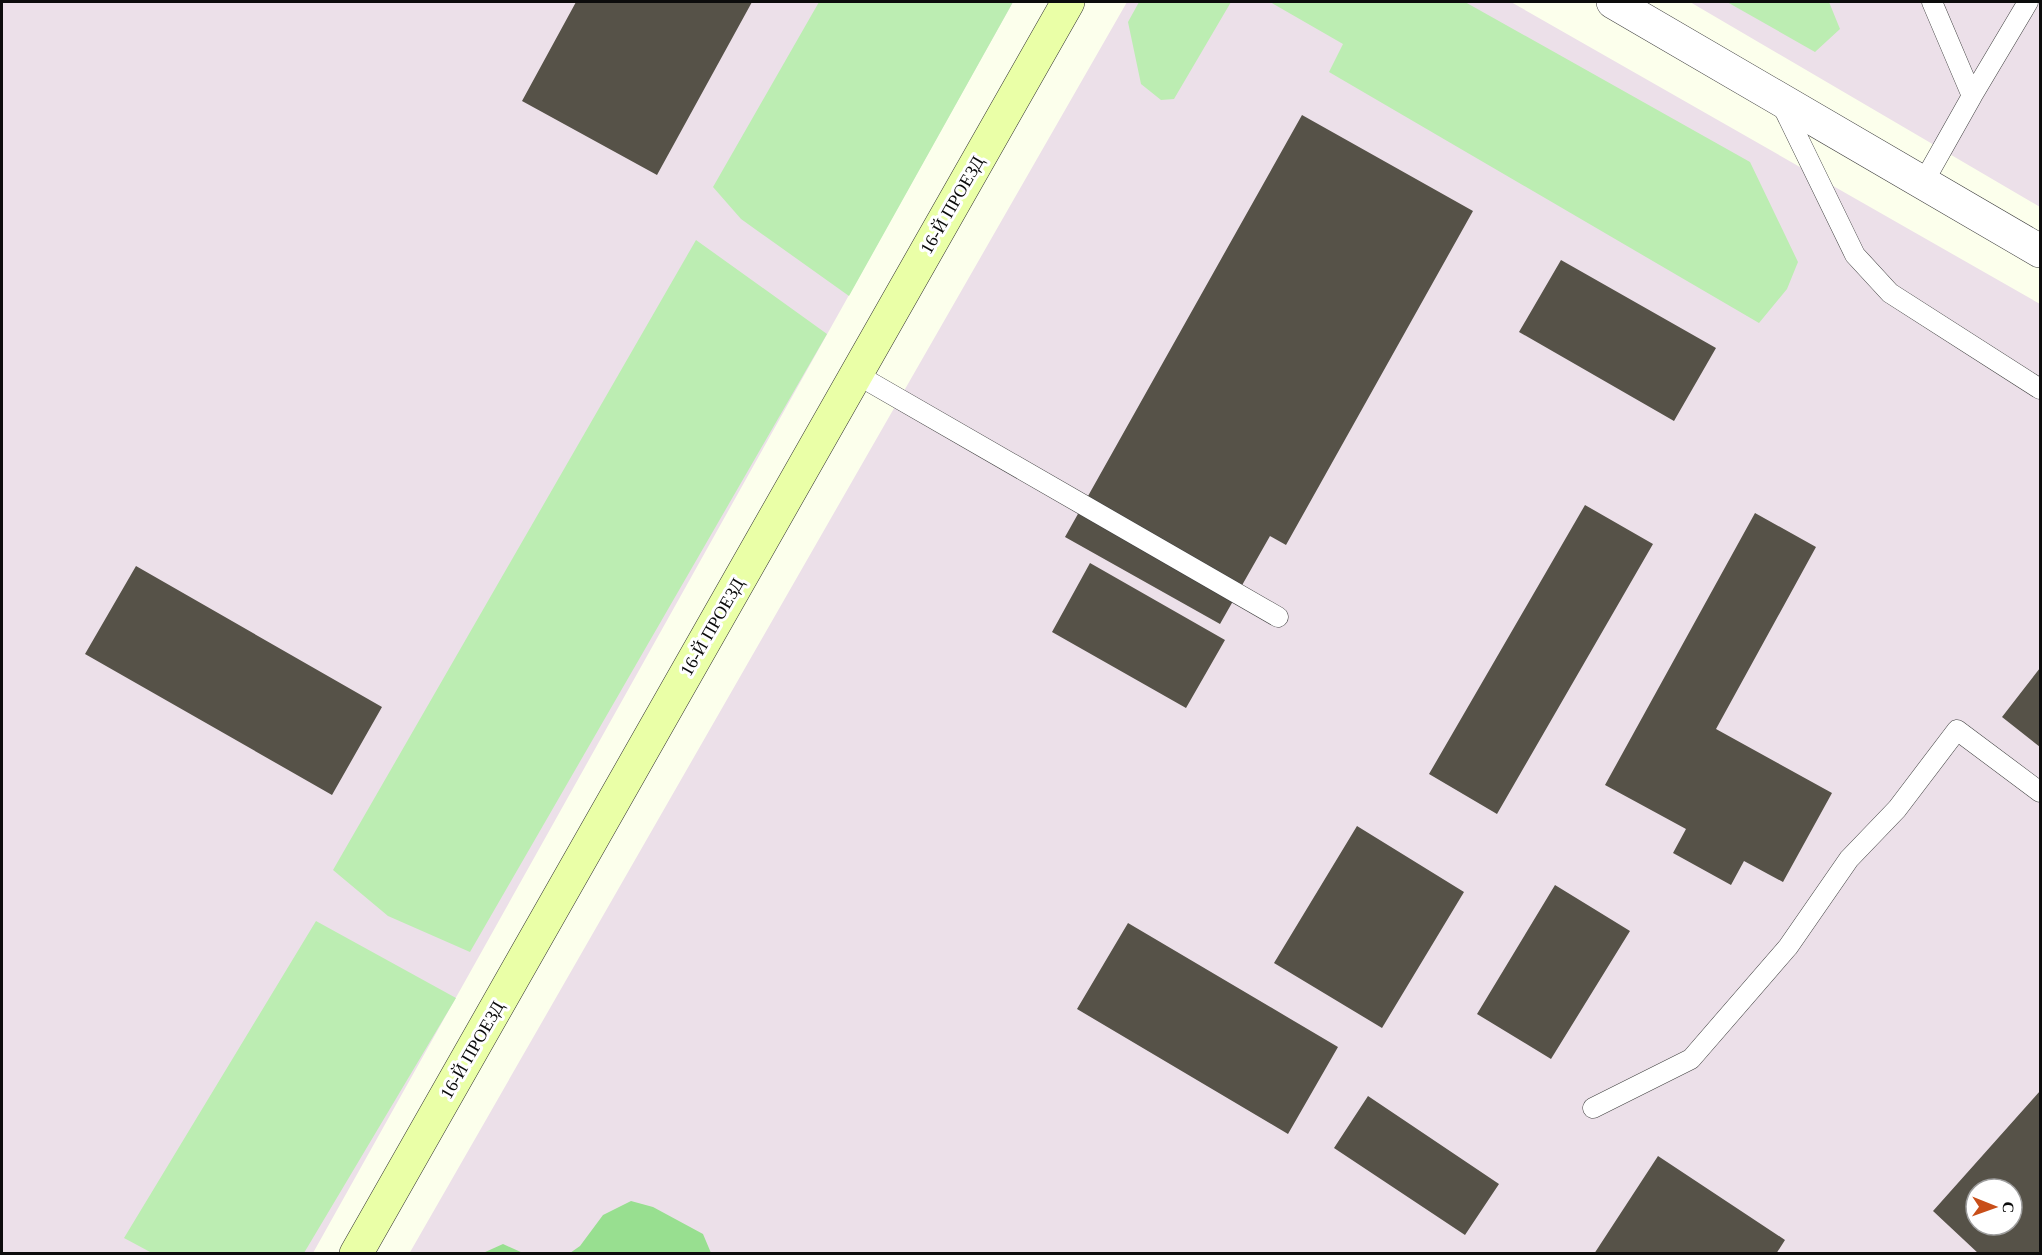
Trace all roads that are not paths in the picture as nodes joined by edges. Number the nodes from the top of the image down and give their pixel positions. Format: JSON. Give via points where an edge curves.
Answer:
{"nodes":[{"id":1,"x":1068,"y":2,"type":"edge"},
{"id":2,"x":1614,"y":2,"type":"edge"},
{"id":3,"x":1932,"y":2,"type":"edge"},
{"id":4,"x":2028,"y":2,"type":"edge"},
{"id":5,"x":1778,"y":95,"type":"junction"},
{"id":6,"x":1972,"y":96,"type":"junction"},
{"id":7,"x":1923,"y":183,"type":"junction"},
{"id":8,"x":2040,"y":251,"type":"edge"},
{"id":9,"x":856,"y":374,"type":"junction"},
{"id":10,"x":2040,"y":389,"type":"edge"},
{"id":11,"x":1278,"y":617,"type":"dead end"},
{"id":12,"x":2040,"y":792,"type":"edge"},
{"id":13,"x":1593,"y":1108,"type":"dead end"},
{"id":14,"x":356,"y":1254,"type":"edge"}],
"edges":[{"from":1,"to":9,"type":"street","name":"16-Й ПРОЕЗД"},
{"from":2,"to":5,"type":"street"},
{"from":3,"to":6,"type":"lane"},
{"from":4,"to":6,"type":"lane"},
{"from":5,"to":7,"type":"street"},
{"from":5,"to":10,"type":"lane","via":[[1855,255],[1890,293]]},
{"from":6,"to":7,"type":"lane"},
{"from":7,"to":8,"type":"street"},
{"from":9,"to":11,"type":"lane"},
{"from":9,"to":14,"type":"street","name":"16-Й ПРОЕЗД"},
{"from":12,"to":13,"type":"lane","via":[[1958,730],[1897,809],[1849,859],[1788,947],[1691,1059]]}]}
